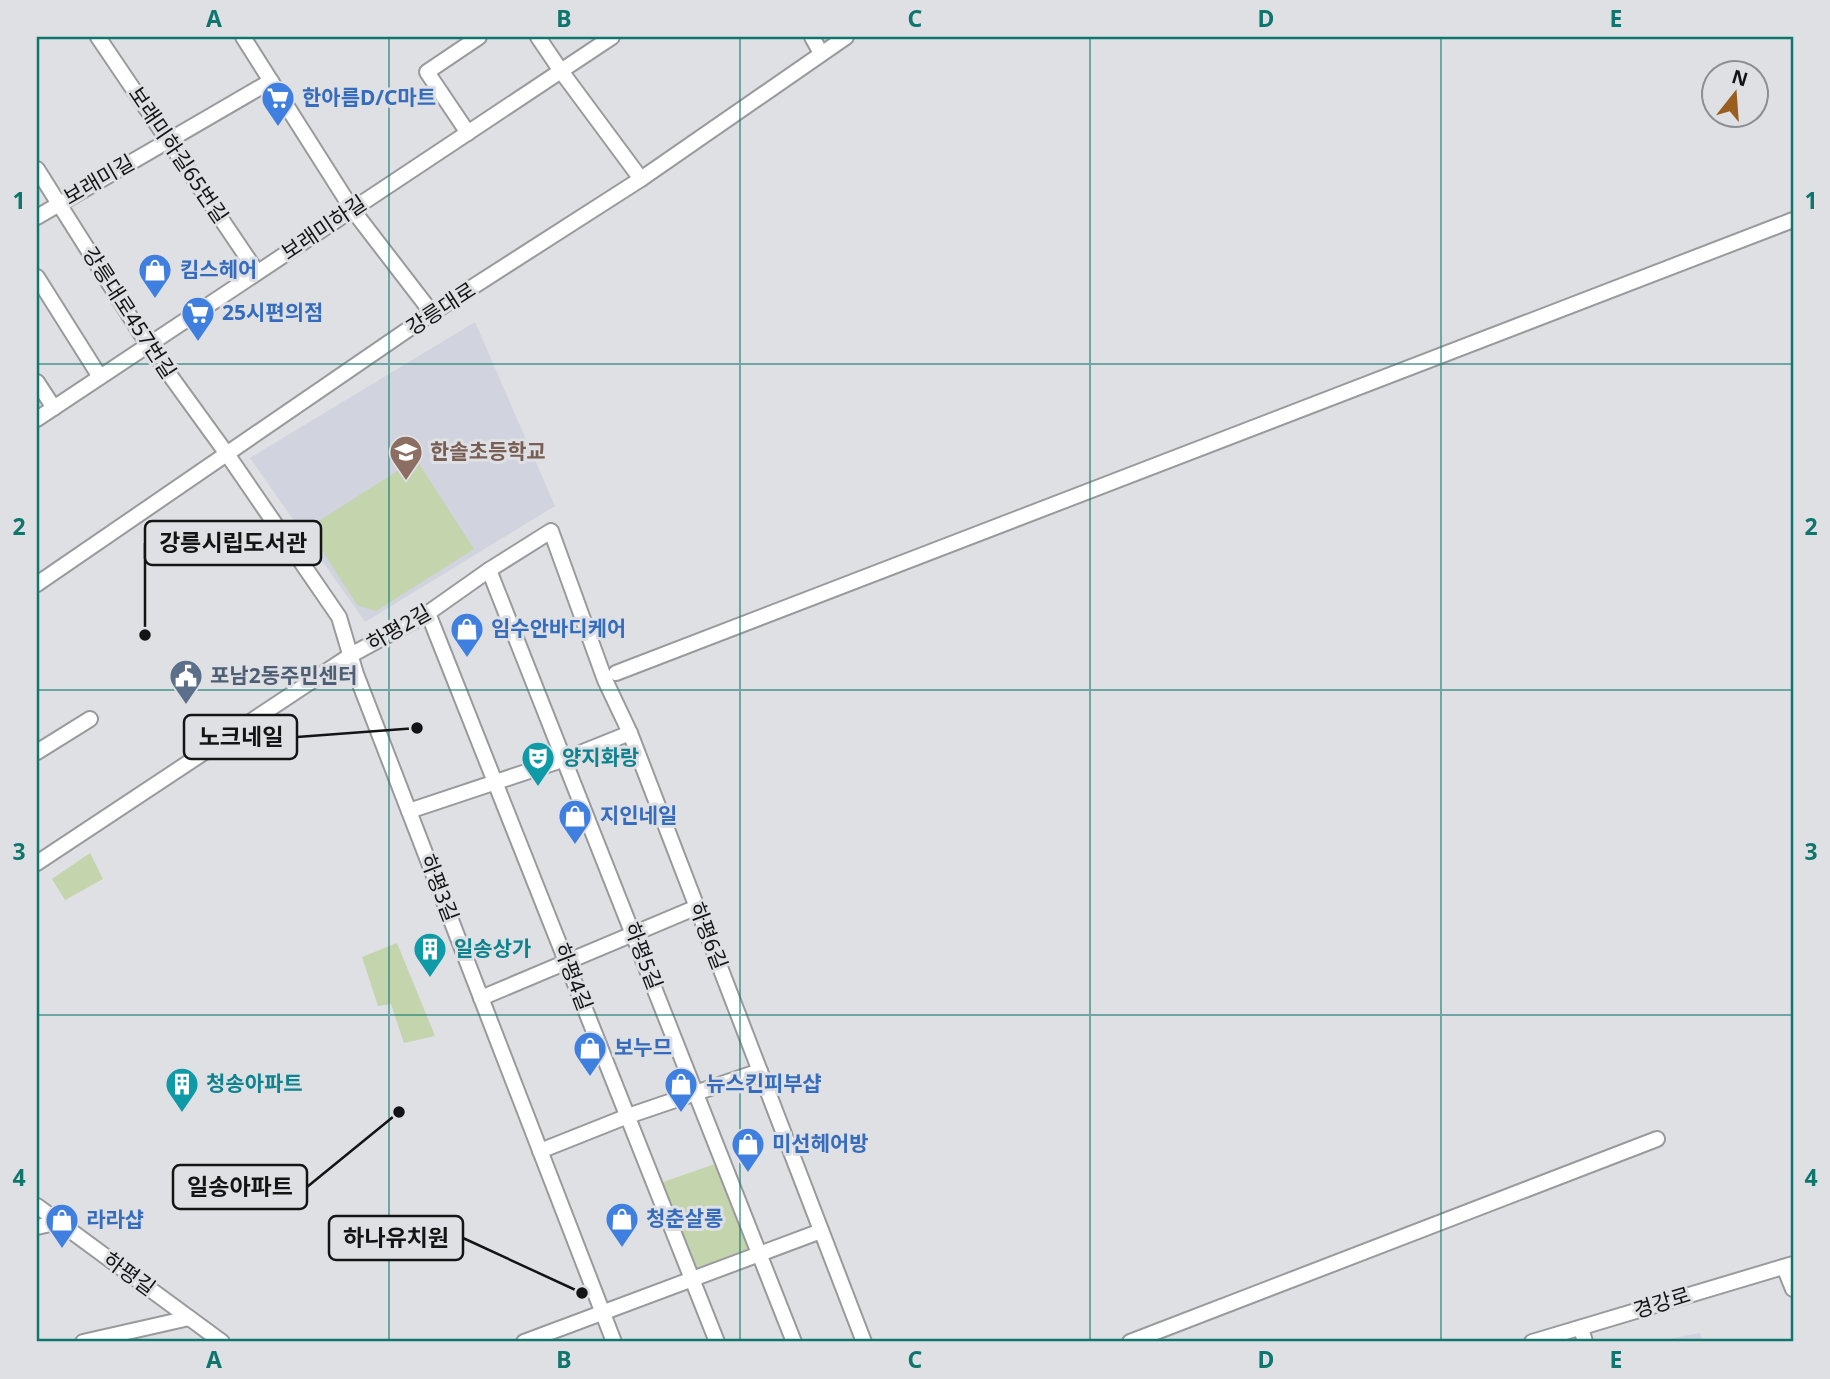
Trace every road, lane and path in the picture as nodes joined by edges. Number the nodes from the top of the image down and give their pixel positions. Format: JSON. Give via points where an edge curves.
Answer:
{"nodes":[{"id":1,"x":98,"y":37,"type":"edge"},
{"id":2,"x":243,"y":37,"type":"edge"},
{"id":3,"x":479,"y":37,"type":"edge"},
{"id":4,"x":538,"y":37,"type":"edge"},
{"id":5,"x":612,"y":37,"type":"edge"},
{"id":6,"x":812,"y":37,"type":"edge"},
{"id":7,"x":846,"y":37,"type":"edge"},
{"id":8,"x":821,"y":54,"type":"junction"},
{"id":9,"x":561,"y":71,"type":"junction"},
{"id":10,"x":271,"y":81,"type":"junction"},
{"id":11,"x":468,"y":133,"type":"junction"},
{"id":12,"x":167,"y":141,"type":"junction"},
{"id":13,"x":37,"y":169,"type":"edge"},
{"id":14,"x":641,"y":179,"type":"junction"},
{"id":15,"x":58,"y":204,"type":"junction"},
{"id":16,"x":352,"y":209,"type":"junction"},
{"id":17,"x":37,"y":217,"type":"edge"},
{"id":18,"x":1793,"y":220,"type":"edge"},
{"id":19,"x":257,"y":272,"type":"junction"},
{"id":20,"x":37,"y":276,"type":"edge"},
{"id":21,"x":432,"y":313,"type":"junction"},
{"id":22,"x":148,"y":345,"type":"junction"},
{"id":23,"x":100,"y":377,"type":"junction"},
{"id":24,"x":37,"y":382,"type":"edge"},
{"id":25,"x":54,"y":408,"type":"junction"},
{"id":26,"x":37,"y":419,"type":"edge"},
{"id":27,"x":227,"y":454,"type":"junction"},
{"id":28,"x":551,"y":531,"type":"joint"},
{"id":29,"x":489,"y":570,"type":"junction"},
{"id":30,"x":37,"y":584,"type":"edge"},
{"id":31,"x":428,"y":613,"type":"junction"},
{"id":32,"x":351,"y":655,"type":"junction"},
{"id":33,"x":616,"y":673,"type":"dead end"},
{"id":34,"x":90,"y":719,"type":"dead end"},
{"id":35,"x":630,"y":733,"type":"junction"},
{"id":36,"x":37,"y":752,"type":"edge"},
{"id":37,"x":565,"y":759,"type":"junction"},
{"id":38,"x":496,"y":782,"type":"junction"},
{"id":39,"x":410,"y":811,"type":"junction"},
{"id":40,"x":37,"y":863,"type":"edge"},
{"id":41,"x":698,"y":907,"type":"junction"},
{"id":42,"x":634,"y":934,"type":"junction"},
{"id":43,"x":567,"y":961,"type":"junction"},
{"id":44,"x":481,"y":998,"type":"junction"},
{"id":45,"x":760,"y":1071,"type":"junction"},
{"id":46,"x":696,"y":1093,"type":"junction"},
{"id":47,"x":628,"y":1116,"type":"junction"},
{"id":48,"x":1657,"y":1139,"type":"dead end"},
{"id":49,"x":540,"y":1151,"type":"junction"},
{"id":50,"x":37,"y":1206,"type":"edge"},
{"id":51,"x":59,"y":1222,"type":"junction"},
{"id":52,"x":37,"y":1227,"type":"edge"},
{"id":53,"x":821,"y":1231,"type":"junction"},
{"id":54,"x":760,"y":1253,"type":"junction"},
{"id":55,"x":1789,"y":1265,"type":"edge"},
{"id":56,"x":692,"y":1279,"type":"junction"},
{"id":57,"x":1793,"y":1289,"type":"edge"},
{"id":58,"x":603,"y":1313,"type":"junction"},
{"id":59,"x":189,"y":1318,"type":"junction"},
{"id":60,"x":1583,"y":1335,"type":"edge"},
{"id":61,"x":139,"y":1336,"type":"edge"},
{"id":62,"x":83,"y":1342,"type":"edge"},
{"id":63,"x":222,"y":1342,"type":"edge"},
{"id":64,"x":524,"y":1342,"type":"edge"},
{"id":65,"x":614,"y":1342,"type":"edge"},
{"id":66,"x":717,"y":1342,"type":"edge"},
{"id":67,"x":794,"y":1342,"type":"edge"},
{"id":68,"x":864,"y":1342,"type":"edge"},
{"id":69,"x":1130,"y":1342,"type":"edge"},
{"id":70,"x":1532,"y":1342,"type":"edge"}],
"edges":[{"from":1,"to":12,"type":"street","name":"보래미하길65번길"},
{"from":2,"to":10,"type":"street"},
{"from":3,"to":11,"type":"street","via":[[427,72]]},
{"from":4,"to":9,"type":"street"},
{"from":5,"to":9,"type":"street","name":"보래미하길"},
{"from":6,"to":8,"type":"street"},
{"from":7,"to":8,"type":"street","name":"강릉대로"},
{"from":8,"to":14,"type":"street","name":"강릉대로"},
{"from":9,"to":11,"type":"street","name":"보래미하길"},
{"from":9,"to":14,"type":"street"},
{"from":10,"to":12,"type":"street","name":"보래미길"},
{"from":10,"to":16,"type":"street"},
{"from":11,"to":16,"type":"street","name":"보래미하길"},
{"from":12,"to":15,"type":"street","name":"보래미길"},
{"from":12,"to":19,"type":"street","name":"보래미하길65번길"},
{"from":13,"to":15,"type":"street","name":"강릉대로457번길"},
{"from":14,"to":21,"type":"street","name":"강릉대로"},
{"from":15,"to":17,"type":"street","name":"보래미길"},
{"from":15,"to":22,"type":"street","name":"강릉대로457번길"},
{"from":16,"to":19,"type":"street","name":"보래미하길"},
{"from":16,"to":21,"type":"street"},
{"from":18,"to":33,"type":"street"},
{"from":19,"to":22,"type":"street","name":"보래미하길"},
{"from":20,"to":23,"type":"street"},
{"from":21,"to":27,"type":"street","name":"강릉대로"},
{"from":22,"to":23,"type":"street","name":"보래미하길"},
{"from":22,"to":27,"type":"street","name":"강릉대로457번길"},
{"from":23,"to":25,"type":"street","name":"보래미하길"},
{"from":24,"to":25,"type":"street"},
{"from":25,"to":26,"type":"street","name":"보래미하길"},
{"from":27,"to":30,"type":"street","name":"강릉대로"},
{"from":27,"to":32,"type":"street","name":"하평3길","via":[[339,617]]},
{"from":28,"to":29,"type":"street","name":"하평2길"},
{"from":28,"to":35,"type":"street","name":"하평6길","via":[[605,680]]},
{"from":29,"to":31,"type":"street","name":"하평2길"},
{"from":29,"to":37,"type":"street","name":"하평5길"},
{"from":31,"to":32,"type":"street","name":"하평2길"},
{"from":31,"to":38,"type":"street","name":"하평4길"},
{"from":32,"to":39,"type":"street","name":"하평3길"},
{"from":32,"to":40,"type":"street","name":"하평2길"},
{"from":34,"to":36,"type":"street"},
{"from":35,"to":37,"type":"street"},
{"from":35,"to":41,"type":"street","name":"하평6길"},
{"from":37,"to":38,"type":"street"},
{"from":37,"to":42,"type":"street","name":"하평5길"},
{"from":38,"to":39,"type":"street"},
{"from":38,"to":43,"type":"street","name":"하평4길"},
{"from":39,"to":44,"type":"street","name":"하평3길"},
{"from":41,"to":42,"type":"street"},
{"from":41,"to":45,"type":"street","name":"하평6길"},
{"from":42,"to":43,"type":"street"},
{"from":42,"to":46,"type":"street","name":"하평5길"},
{"from":43,"to":44,"type":"street"},
{"from":43,"to":47,"type":"street","name":"하평4길"},
{"from":44,"to":49,"type":"street","name":"하평3길"},
{"from":45,"to":46,"type":"street"},
{"from":45,"to":53,"type":"street","name":"하평6길"},
{"from":46,"to":47,"type":"street"},
{"from":46,"to":54,"type":"street","name":"하평5길"},
{"from":47,"to":49,"type":"street"},
{"from":47,"to":56,"type":"street","name":"하평4길"},
{"from":48,"to":69,"type":"street"},
{"from":49,"to":58,"type":"street","name":"하평3길"},
{"from":50,"to":51,"type":"street","name":"하평길"},
{"from":51,"to":52,"type":"street"},
{"from":51,"to":59,"type":"street","name":"하평길"},
{"from":53,"to":54,"type":"street"},
{"from":53,"to":68,"type":"street","name":"하평6길"},
{"from":54,"to":56,"type":"street"},
{"from":54,"to":67,"type":"street","name":"하평5길"},
{"from":55,"to":57,"type":"street"},
{"from":55,"to":60,"type":"street","name":"경강로"},
{"from":56,"to":58,"type":"street"},
{"from":56,"to":66,"type":"street","name":"하평4길"},
{"from":58,"to":64,"type":"street"},
{"from":58,"to":65,"type":"street","name":"하평3길"},
{"from":59,"to":61,"type":"street"},
{"from":59,"to":63,"type":"street","name":"하평길"},
{"from":60,"to":70,"type":"street","name":"경강로"},
{"from":61,"to":62,"type":"street"}]}
